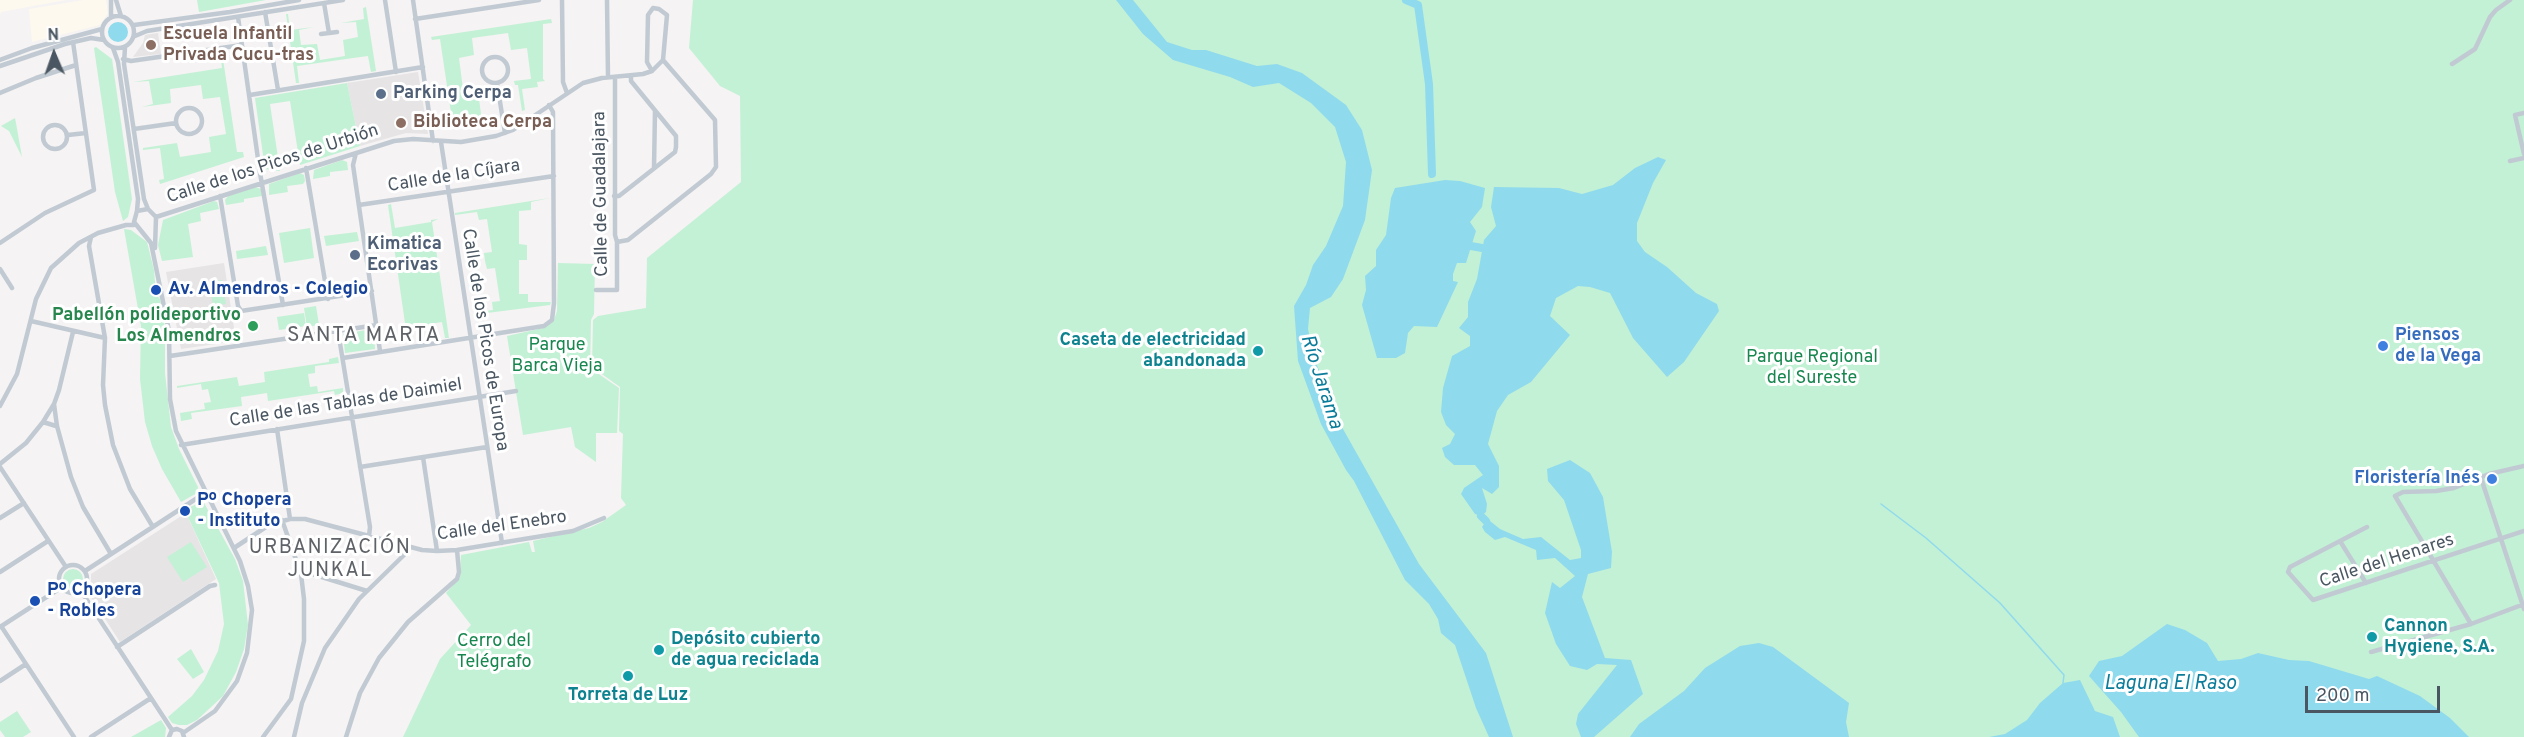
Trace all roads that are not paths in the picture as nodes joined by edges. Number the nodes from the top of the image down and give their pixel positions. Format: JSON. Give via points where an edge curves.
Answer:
{"nodes":[{"id":1,"x":111,"y":0,"type":"edge"},
{"id":2,"x":116,"y":0,"type":"edge"},
{"id":3,"x":298,"y":0,"type":"edge"},
{"id":4,"x":343,"y":0,"type":"edge"},
{"id":5,"x":385,"y":0,"type":"edge"},
{"id":6,"x":412,"y":0,"type":"edge"},
{"id":7,"x":539,"y":0,"type":"edge"},
{"id":8,"x":562,"y":0,"type":"edge"},
{"id":9,"x":607,"y":0,"type":"edge"},
{"id":10,"x":2510,"y":0,"type":"edge"},
{"id":11,"x":324,"y":3,"type":"junction"},
{"id":12,"x":265,"y":12,"type":"junction"},
{"id":13,"x":122,"y":16,"type":"junction"},
{"id":14,"x":111,"y":17,"type":"junction"},
{"id":15,"x":238,"y":17,"type":"junction"},
{"id":16,"x":416,"y":19,"type":"junction"},
{"id":17,"x":134,"y":25,"type":"junction"},
{"id":18,"x":102,"y":29,"type":"junction"},
{"id":19,"x":337,"y":32,"type":"dead end"},
{"id":20,"x":328,"y":33,"type":"junction"},
{"id":21,"x":321,"y":34,"type":"dead end"},
{"id":22,"x":135,"y":36,"type":"junction"},
{"id":23,"x":104,"y":40,"type":"junction"},
{"id":24,"x":72,"y":42,"type":"junction"},
{"id":25,"x":242,"y":45,"type":"junction"},
{"id":26,"x":125,"y":47,"type":"junction"},
{"id":27,"x":113,"y":48,"type":"junction"},
{"id":28,"x":123,"y":59,"type":"junction"},
{"id":29,"x":0,"y":60,"type":"edge"},
{"id":30,"x":663,"y":60,"type":"junction"},
{"id":31,"x":2452,"y":64,"type":"dead end"},
{"id":32,"x":76,"y":65,"type":"junction"},
{"id":33,"x":0,"y":66,"type":"edge"},
{"id":34,"x":423,"y":67,"type":"junction"},
{"id":35,"x":652,"y":71,"type":"junction"},
{"id":36,"x":396,"y":72,"type":"junction"},
{"id":37,"x":631,"y":76,"type":"junction"},
{"id":38,"x":608,"y":77,"type":"junction"},
{"id":39,"x":615,"y":77,"type":"junction"},
{"id":40,"x":497,"y":82,"type":"junction"},
{"id":41,"x":278,"y":90,"type":"junction"},
{"id":42,"x":0,"y":93,"type":"edge"},
{"id":43,"x":567,"y":93,"type":"junction"},
{"id":44,"x":250,"y":95,"type":"junction"},
{"id":45,"x":549,"y":105,"type":"junction"},
{"id":46,"x":655,"y":111,"type":"junction"},
{"id":47,"x":2524,"y":112,"type":"edge"},
{"id":48,"x":176,"y":123,"type":"junction"},
{"id":49,"x":134,"y":129,"type":"junction"},
{"id":50,"x":86,"y":132,"type":"junction"},
{"id":51,"x":505,"y":133,"type":"junction"},
{"id":52,"x":68,"y":135,"type":"junction"},
{"id":53,"x":433,"y":141,"type":"junction"},
{"id":54,"x":441,"y":142,"type":"junction"},
{"id":55,"x":356,"y":153,"type":"junction"},
{"id":56,"x":2524,"y":156,"type":"edge"},
{"id":57,"x":343,"y":157,"type":"junction"},
{"id":58,"x":2510,"y":161,"type":"dead end"},
{"id":59,"x":352,"y":165,"type":"junction"},
{"id":60,"x":306,"y":168,"type":"junction"},
{"id":61,"x":654,"y":168,"type":"junction"},
{"id":62,"x":554,"y":176,"type":"junction"},
{"id":63,"x":263,"y":182,"type":"junction"},
{"id":64,"x":448,"y":192,"type":"junction"},
{"id":65,"x":220,"y":196,"type":"junction"},
{"id":66,"x":614,"y":196,"type":"junction"},
{"id":67,"x":359,"y":205,"type":"junction"},
{"id":68,"x":148,"y":209,"type":"junction"},
{"id":69,"x":137,"y":212,"type":"junction"},
{"id":70,"x":156,"y":217,"type":"junction"},
{"id":71,"x":134,"y":225,"type":"junction"},
{"id":72,"x":155,"y":226,"type":"junction"},
{"id":73,"x":143,"y":232,"type":"junction"},
{"id":74,"x":91,"y":237,"type":"junction"},
{"id":75,"x":617,"y":242,"type":"junction"},
{"id":76,"x":0,"y":243,"type":"edge"},
{"id":77,"x":157,"y":268,"type":"junction"},
{"id":78,"x":0,"y":269,"type":"edge"},
{"id":79,"x":12,"y":288,"type":"dead end"},
{"id":80,"x":596,"y":290,"type":"dead end"},
{"id":81,"x":372,"y":291,"type":"junction"},
{"id":82,"x":328,"y":298,"type":"junction"},
{"id":83,"x":283,"y":305,"type":"junction"},
{"id":84,"x":31,"y":321,"type":"junction"},
{"id":85,"x":376,"y":324,"type":"junction"},
{"id":86,"x":338,"y":331,"type":"junction"},
{"id":87,"x":73,"y":332,"type":"junction"},
{"id":88,"x":105,"y":338,"type":"junction"},
{"id":89,"x":470,"y":338,"type":"junction"},
{"id":90,"x":380,"y":351,"type":"junction"},
{"id":91,"x":170,"y":356,"type":"junction"},
{"id":92,"x":343,"y":358,"type":"junction"},
{"id":93,"x":516,"y":391,"type":"dead end"},
{"id":94,"x":480,"y":397,"type":"junction"},
{"id":95,"x":54,"y":404,"type":"junction"},
{"id":96,"x":0,"y":405,"type":"edge"},
{"id":97,"x":352,"y":417,"type":"junction"},
{"id":98,"x":43,"y":422,"type":"junction"},
{"id":99,"x":57,"y":426,"type":"junction"},
{"id":100,"x":277,"y":429,"type":"junction"},
{"id":101,"x":181,"y":445,"type":"junction"},
{"id":102,"x":487,"y":447,"type":"junction"},
{"id":103,"x":423,"y":457,"type":"junction"},
{"id":104,"x":0,"y":465,"type":"edge"},
{"id":105,"x":2524,"y":466,"type":"edge"},
{"id":106,"x":360,"y":467,"type":"junction"},
{"id":107,"x":2481,"y":478,"type":"junction"},
{"id":108,"x":205,"y":493,"type":"junction"},
{"id":109,"x":24,"y":503,"type":"junction"},
{"id":110,"x":0,"y":518,"type":"edge"},
{"id":111,"x":604,"y":518,"type":"dead end"},
{"id":112,"x":290,"y":519,"type":"junction"},
{"id":113,"x":282,"y":520,"type":"junction"},
{"id":114,"x":153,"y":527,"type":"junction"},
{"id":115,"x":2367,"y":527,"type":"dead end"},
{"id":116,"x":2524,"y":531,"type":"edge"},
{"id":117,"x":369,"y":536,"type":"junction"},
{"id":118,"x":2502,"y":538,"type":"junction"},
{"id":119,"x":48,"y":541,"type":"junction"},
{"id":120,"x":2340,"y":541,"type":"junction"},
{"id":121,"x":502,"y":543,"type":"junction"},
{"id":122,"x":407,"y":546,"type":"junction"},
{"id":123,"x":234,"y":548,"type":"junction"},
{"id":124,"x":457,"y":550,"type":"junction"},
{"id":125,"x":437,"y":551,"type":"junction"},
{"id":126,"x":111,"y":554,"type":"junction"},
{"id":127,"x":2434,"y":561,"type":"junction"},
{"id":128,"x":66,"y":567,"type":"junction"},
{"id":129,"x":85,"y":571,"type":"junction"},
{"id":130,"x":0,"y":572,"type":"edge"},
{"id":131,"x":301,"y":574,"type":"junction"},
{"id":132,"x":2366,"y":583,"type":"junction"},
{"id":133,"x":215,"y":585,"type":"dead end"},
{"id":134,"x":62,"y":587,"type":"junction"},
{"id":135,"x":81,"y":591,"type":"junction"},
{"id":136,"x":367,"y":591,"type":"junction"},
{"id":137,"x":2524,"y":606,"type":"edge"},
{"id":138,"x":2471,"y":624,"type":"junction"},
{"id":139,"x":1,"y":627,"type":"edge"},
{"id":140,"x":117,"y":646,"type":"junction"},
{"id":141,"x":2371,"y":652,"type":"dead end"},
{"id":142,"x":26,"y":664,"type":"junction"},
{"id":143,"x":0,"y":681,"type":"edge"},
{"id":144,"x":151,"y":698,"type":"junction"},
{"id":145,"x":291,"y":699,"type":"junction"},
{"id":146,"x":302,"y":703,"type":"junction"},
{"id":147,"x":172,"y":730,"type":"junction"},
{"id":148,"x":184,"y":735,"type":"edge"},
{"id":149,"x":74,"y":737,"type":"edge"},
{"id":150,"x":91,"y":737,"type":"edge"},
{"id":151,"x":169,"y":737,"type":"edge"},
{"id":152,"x":263,"y":737,"type":"edge"},
{"id":153,"x":294,"y":737,"type":"edge"},
{"id":154,"x":346,"y":737,"type":"edge"}],
"edges":[{"from":1,"to":14,"type":"street"},
{"from":2,"to":13,"type":"street"},
{"from":3,"to":17,"type":"street"},
{"from":4,"to":11,"type":"street"},
{"from":5,"to":36,"type":"street"},
{"from":6,"to":16,"type":"street"},
{"from":7,"to":16,"type":"street"},
{"from":8,"to":43,"type":"street","via":[[563,82]]},
{"from":9,"to":38,"type":"street"},
{"from":10,"to":31,"type":"street","via":[[2496,10],[2483,28],[2475,49]]},
{"from":11,"to":12,"type":"street"},
{"from":11,"to":20,"type":"street"},
{"from":12,"to":15,"type":"street"},
{"from":12,"to":41,"type":"street"},
{"from":13,"to":14,"type":"street"},
{"from":13,"to":17,"type":"street"},
{"from":14,"to":18,"type":"street"},
{"from":15,"to":22,"type":"street"},
{"from":15,"to":25,"type":"street"},
{"from":16,"to":34,"type":"street"},
{"from":17,"to":22,"type":"street"},
{"from":18,"to":23,"type":"street"},
{"from":18,"to":29,"type":"street"},
{"from":19,"to":20,"type":"street"},
{"from":20,"to":21,"type":"street"},
{"from":22,"to":26,"type":"street"},
{"from":23,"to":24,"type":"street"},
{"from":23,"to":27,"type":"street"},
{"from":24,"to":32,"type":"street"},
{"from":24,"to":33,"type":"street"},
{"from":25,"to":28,"type":"street"},
{"from":25,"to":44,"type":"street"},
{"from":26,"to":27,"type":"street"},
{"from":26,"to":28,"type":"street"},
{"from":27,"to":69,"type":"street","via":[[119,67]]},
{"from":28,"to":49,"type":"street"},
{"from":30,"to":35,"type":"street"},
{"from":30,"to":35,"type":"street","via":[[667,15],[652,8],[648,15],[647,62]]},
{"from":30,"to":75,"type":"street","via":[[716,120],[716,167],[628,240]]},
{"from":32,"to":42,"type":"street"},
{"from":32,"to":50,"type":"street"},
{"from":34,"to":36,"type":"street"},
{"from":34,"to":53,"type":"street"},
{"from":35,"to":37,"type":"street","name":"Calle de los Picos de Urbión"},
{"from":36,"to":41,"type":"street"},
{"from":37,"to":39,"type":"street","name":"Calle de los Picos de Urbión"},
{"from":37,"to":46,"type":"street"},
{"from":38,"to":39,"type":"street","name":"Calle de los Picos de Urbión"},
{"from":38,"to":43,"type":"street","name":"Calle de los Picos de Urbión","via":[[584,83]]},
{"from":39,"to":66,"type":"street","name":"Calle de Guadalajara"},
{"from":40,"to":40,"type":"street","via":[[504,79],[507,67],[495,57],[487,60],[482,71],[485,78]]},
{"from":40,"to":51,"type":"street"},
{"from":41,"to":44,"type":"street"},
{"from":43,"to":45,"type":"street","name":"Calle de los Picos de Urbión"},
{"from":44,"to":63,"type":"street"},
{"from":45,"to":51,"type":"street","name":"Calle de los Picos de Urbión"},
{"from":45,"to":62,"type":"street","via":[[553,112]]},
{"from":46,"to":61,"type":"street"},
{"from":46,"to":61,"type":"street","via":[[677,141],[675,152]]},
{"from":47,"to":56,"type":"street","via":[[2515,115]]},
{"from":48,"to":48,"type":"street","via":[[180,130],[192,134],[200,129],[202,121],[196,110],[187,108],[180,112]]},
{"from":48,"to":49,"type":"street"},
{"from":49,"to":68,"type":"street"},
{"from":50,"to":52,"type":"street"},
{"from":50,"to":76,"type":"street","via":[[94,190],[45,213]]},
{"from":51,"to":54,"type":"street","name":"Calle de los Picos de Urbión","via":[[472,141]]},
{"from":52,"to":52,"type":"street","via":[[60,148],[52,149],[43,140],[46,129],[53,124],[61,126]]},
{"from":53,"to":54,"type":"street","name":"Calle de los Picos de Urbión"},
{"from":53,"to":55,"type":"street","name":"Calle de los Picos de Urbión","via":[[394,141]]},
{"from":54,"to":64,"type":"street","name":"Calle de los Picos de Europa"},
{"from":55,"to":57,"type":"street","name":"Calle de los Picos de Urbión"},
{"from":55,"to":59,"type":"street"},
{"from":56,"to":58,"type":"street"},
{"from":57,"to":59,"type":"street"},
{"from":57,"to":60,"type":"street","name":"Calle de los Picos de Urbión"},
{"from":59,"to":67,"type":"street"},
{"from":60,"to":63,"type":"street","name":"Calle de los Picos de Urbión"},
{"from":60,"to":82,"type":"street"},
{"from":61,"to":66,"type":"street"},
{"from":62,"to":64,"type":"street","name":"Calle de la Cíjara"},
{"from":62,"to":89,"type":"street","via":[[552,320],[544,326]]},
{"from":63,"to":65,"type":"street","name":"Calle de los Picos de Urbión"},
{"from":63,"to":83,"type":"street"},
{"from":64,"to":67,"type":"street","name":"Calle de la Cíjara"},
{"from":64,"to":89,"type":"street","name":"Calle de los Picos de Europa"},
{"from":65,"to":70,"type":"street","name":"Calle de los Picos de Urbión"},
{"from":65,"to":83,"type":"street","via":[[238,306],[241,310]]},
{"from":66,"to":75,"type":"street","name":"Calle de Guadalajara"},
{"from":67,"to":81,"type":"street"},
{"from":68,"to":69,"type":"street"},
{"from":68,"to":70,"type":"street"},
{"from":69,"to":71,"type":"street"},
{"from":70,"to":72,"type":"street"},
{"from":71,"to":73,"type":"street"},
{"from":71,"to":74,"type":"street"},
{"from":72,"to":73,"type":"street"},
{"from":72,"to":77,"type":"street"},
{"from":73,"to":77,"type":"street","via":[[151,243]]},
{"from":74,"to":84,"type":"street","via":[[69,250],[51,268]]},
{"from":74,"to":88,"type":"street","via":[[89,246]]},
{"from":75,"to":80,"type":"street","name":"Calle de Guadalajara","via":[[617,290]]},
{"from":77,"to":91,"type":"street"},
{"from":78,"to":79,"type":"street"},
{"from":81,"to":82,"type":"street"},
{"from":81,"to":85,"type":"street"},
{"from":82,"to":83,"type":"street"},
{"from":84,"to":87,"type":"street"},
{"from":84,"to":96,"type":"street","via":[[17,374]]},
{"from":85,"to":86,"type":"street"},
{"from":85,"to":90,"type":"street"},
{"from":86,"to":91,"type":"street"},
{"from":86,"to":92,"type":"street"},
{"from":87,"to":88,"type":"street"},
{"from":87,"to":95,"type":"street"},
{"from":88,"to":114,"type":"street","via":[[103,385],[113,446],[130,489]]},
{"from":89,"to":90,"type":"street"},
{"from":89,"to":94,"type":"street","name":"Calle de los Picos de Europa"},
{"from":90,"to":92,"type":"street"},
{"from":91,"to":101,"type":"street","via":[[170,399]]},
{"from":92,"to":97,"type":"street"},
{"from":93,"to":94,"type":"street","name":"Calle de las Tablas de Daimiel"},
{"from":94,"to":97,"type":"street","name":"Calle de las Tablas de Daimiel"},
{"from":94,"to":102,"type":"street","name":"Calle de los Picos de Europa"},
{"from":95,"to":98,"type":"street"},
{"from":95,"to":99,"type":"street"},
{"from":97,"to":100,"type":"street","name":"Calle de las Tablas de Daimiel"},
{"from":97,"to":106,"type":"street"},
{"from":98,"to":99,"type":"street"},
{"from":98,"to":104,"type":"street"},
{"from":99,"to":126,"type":"street","via":[[83,507]]},
{"from":100,"to":101,"type":"street","name":"Calle de las Tablas de Daimiel"},
{"from":100,"to":112,"type":"street"},
{"from":101,"to":108,"type":"street"},
{"from":102,"to":103,"type":"street"},
{"from":102,"to":121,"type":"street","name":"Calle de los Picos de Europa"},
{"from":103,"to":106,"type":"street"},
{"from":103,"to":125,"type":"street"},
{"from":104,"to":109,"type":"street"},
{"from":105,"to":107,"type":"street"},
{"from":106,"to":117,"type":"street"},
{"from":107,"to":118,"type":"street"},
{"from":107,"to":127,"type":"street","via":[[2454,488],[2395,496]]},
{"from":108,"to":114,"type":"street"},
{"from":108,"to":123,"type":"street"},
{"from":109,"to":110,"type":"street"},
{"from":109,"to":119,"type":"street"},
{"from":111,"to":121,"type":"street","name":"Calle del Enebro","via":[[573,531]]},
{"from":112,"to":113,"type":"street","name":"Calle del Enebro"},
{"from":112,"to":117,"type":"street","name":"Calle del Enebro","via":[[305,519]]},
{"from":113,"to":123,"type":"street","name":"Calle del Enebro"},
{"from":113,"to":131,"type":"street"},
{"from":114,"to":126,"type":"street"},
{"from":115,"to":120,"type":"street","name":"Calle del Henares"},
{"from":116,"to":118,"type":"street","name":"Calle del Henares"},
{"from":117,"to":122,"type":"street","name":"Calle del Enebro"},
{"from":118,"to":127,"type":"street","name":"Calle del Henares"},
{"from":118,"to":137,"type":"street"},
{"from":119,"to":128,"type":"street"},
{"from":119,"to":130,"type":"street"},
{"from":120,"to":132,"type":"street"},
{"from":120,"to":132,"type":"street","name":"Calle del Henares","via":[[2290,567],[2288,572],[2313,600]]},
{"from":121,"to":124,"type":"street","name":"Calle del Enebro"},
{"from":122,"to":125,"type":"street","name":"Calle del Enebro"},
{"from":122,"to":136,"type":"street","via":[[404,555]]},
{"from":123,"to":148,"type":"street","via":[[245,573],[250,599],[252,623],[247,653],[237,681],[224,701]]},
{"from":124,"to":125,"type":"street","name":"Calle del Enebro"},
{"from":124,"to":154,"type":"street","via":[[457,579],[408,622],[379,658],[360,693]]},
{"from":126,"to":129,"type":"street"},
{"from":127,"to":132,"type":"street","name":"Calle del Henares"},
{"from":127,"to":138,"type":"street"},
{"from":128,"to":129,"type":"street","via":[[78,566]]},
{"from":128,"to":134,"type":"street","via":[[60,579]]},
{"from":129,"to":135,"type":"street","via":[[86,584]]},
{"from":131,"to":136,"type":"street"},
{"from":131,"to":145,"type":"street","via":[[305,620],[300,671]]},
{"from":133,"to":140,"type":"street"},
{"from":134,"to":135,"type":"street","via":[[71,593]]},
{"from":134,"to":139,"type":"street"},
{"from":135,"to":140,"type":"street"},
{"from":136,"to":146,"type":"street","via":[[337,629],[311,675]]},
{"from":137,"to":138,"type":"street"},
{"from":138,"to":141,"type":"street"},
{"from":139,"to":142,"type":"street"},
{"from":140,"to":144,"type":"street"},
{"from":142,"to":143,"type":"street"},
{"from":142,"to":149,"type":"street"},
{"from":144,"to":147,"type":"street"},
{"from":144,"to":150,"type":"street"},
{"from":145,"to":146,"type":"street"},
{"from":145,"to":152,"type":"street"},
{"from":146,"to":153,"type":"street"},
{"from":147,"to":148,"type":"street","via":[[179,729]]},
{"from":147,"to":151,"type":"street"}]}
